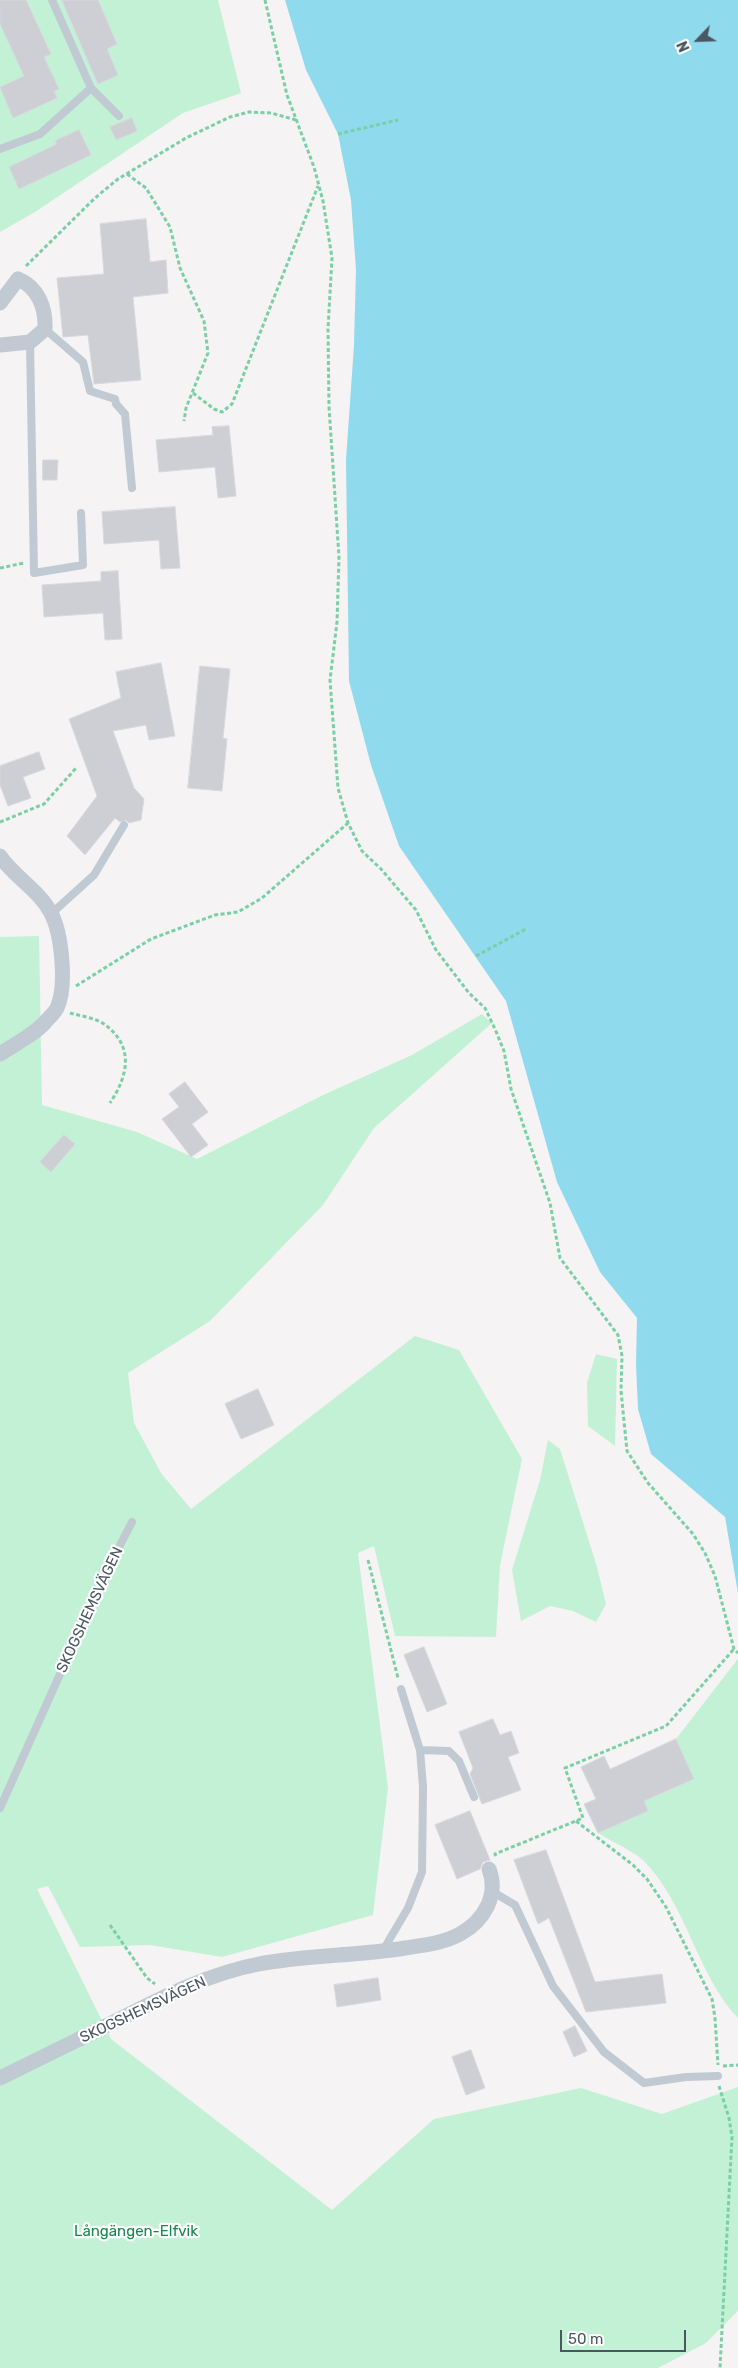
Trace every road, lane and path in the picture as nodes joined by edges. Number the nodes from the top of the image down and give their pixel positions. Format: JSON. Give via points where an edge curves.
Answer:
{"nodes":[{"id":1,"x":52,"y":0,"type":"edge"},
{"id":2,"x":265,"y":0,"type":"edge"},
{"id":3,"x":91,"y":88,"type":"junction"},
{"id":4,"x":119,"y":116,"type":"dead end"},
{"id":5,"x":296,"y":120,"type":"junction"},
{"id":6,"x":398,"y":120,"type":"dead end"},
{"id":7,"x":338,"y":134,"type":"dead end"},
{"id":8,"x":0,"y":149,"type":"edge"},
{"id":9,"x":127,"y":174,"type":"junction"},
{"id":10,"x":318,"y":185,"type":"junction"},
{"id":11,"x":18,"y":279,"type":"junction"},
{"id":12,"x":0,"y":303,"type":"edge"},
{"id":13,"x":45,"y":329,"type":"junction"},
{"id":14,"x":30,"y":342,"type":"junction"},
{"id":15,"x":0,"y":344,"type":"edge"},
{"id":16,"x":194,"y":393,"type":"junction"},
{"id":17,"x":184,"y":421,"type":"dead end"},
{"id":18,"x":132,"y":488,"type":"dead end"},
{"id":19,"x":81,"y":513,"type":"dead end"},
{"id":20,"x":34,"y":561,"type":"junction"},
{"id":21,"x":0,"y":568,"type":"edge"},
{"id":22,"x":76,"y":767,"type":"dead end"},
{"id":23,"x":0,"y":822,"type":"edge"},
{"id":24,"x":348,"y":823,"type":"junction"},
{"id":25,"x":124,"y":825,"type":"dead end"},
{"id":26,"x":0,"y":856,"type":"edge"},
{"id":27,"x":51,"y":914,"type":"junction"},
{"id":28,"x":526,"y":929,"type":"dead end"},
{"id":29,"x":476,"y":956,"type":"dead end"},
{"id":30,"x":58,"y":1002,"type":"junction"},
{"id":31,"x":0,"y":1054,"type":"edge"},
{"id":32,"x":110,"y":1103,"type":"dead end"},
{"id":33,"x":132,"y":1522,"type":"dead end"},
{"id":34,"x":368,"y":1560,"type":"dead end"},
{"id":35,"x":734,"y":1649,"type":"junction"},
{"id":36,"x":738,"y":1653,"type":"edge"},
{"id":37,"x":401,"y":1689,"type":"joint"},
{"id":38,"x":420,"y":1750,"type":"junction"},
{"id":39,"x":474,"y":1797,"type":"dead end"},
{"id":40,"x":0,"y":1808,"type":"edge"},
{"id":41,"x":489,"y":1869,"type":"joint"},
{"id":42,"x":493,"y":1892,"type":"junction"},
{"id":43,"x":110,"y":1925,"type":"dead end"},
{"id":44,"x":382,"y":1952,"type":"junction"},
{"id":45,"x":168,"y":1995,"type":"junction"},
{"id":46,"x":738,"y":2065,"type":"edge"},
{"id":47,"x":718,"y":2067,"type":"dead end"},
{"id":48,"x":718,"y":2076,"type":"dead end"},
{"id":49,"x":0,"y":2078,"type":"edge"}],
"edges":[{"from":1,"to":3,"type":"lane"},
{"from":2,"to":5,"type":"path"},
{"from":3,"to":4,"type":"lane"},
{"from":3,"to":8,"type":"lane","via":[[40,134]]},
{"from":5,"to":9,"type":"path","via":[[256,113],[230,117],[186,138]]},
{"from":5,"to":10,"type":"path"},
{"from":6,"to":7,"type":"path"},
{"from":9,"to":11,"type":"path","via":[[95,198],[52,239],[24,268]]},
{"from":9,"to":16,"type":"path","via":[[146,188],[170,227],[180,268],[204,321],[208,353]]},
{"from":10,"to":16,"type":"path","via":[[232,404],[222,412]]},
{"from":10,"to":24,"type":"path","via":[[332,258],[328,329],[329,407],[339,558],[330,696],[338,788]]},
{"from":11,"to":12,"type":"street"},
{"from":11,"to":13,"type":"street","via":[[28,283],[40,300],[46,319]]},
{"from":13,"to":14,"type":"street"},
{"from":13,"to":18,"type":"lane","via":[[83,362],[90,391],[115,399],[125,414]]},
{"from":14,"to":15,"type":"street"},
{"from":14,"to":20,"type":"lane"},
{"from":16,"to":17,"type":"path"},
{"from":19,"to":20,"type":"lane","via":[[83,565],[34,573]]},
{"from":20,"to":21,"type":"path"},
{"from":22,"to":23,"type":"path","via":[[44,804]]},
{"from":24,"to":30,"type":"path","via":[[262,898],[238,912],[215,915],[151,939]]},
{"from":24,"to":35,"type":"path","via":[[362,851],[416,910],[436,950],[484,1008],[495,1029],[504,1051],[511,1089],[550,1203],[560,1258],[618,1335],[622,1356],[626,1451],[705,1553],[715,1576]]},
{"from":25,"to":27,"type":"lane","via":[[94,875]]},
{"from":26,"to":27,"type":"street","via":[[28,884]]},
{"from":27,"to":30,"type":"street","via":[[62,953]]},
{"from":28,"to":29,"type":"path"},
{"from":30,"to":31,"type":"street","via":[[46,1023]]},
{"from":30,"to":32,"type":"path","via":[[98,1021],[116,1035],[127,1059],[120,1087]]},
{"from":33,"to":40,"type":"lane","name":"SKOGSHEMSVÄGEN","via":[[104,1576]]},
{"from":34,"to":37,"type":"path"},
{"from":35,"to":36,"type":"path"},
{"from":35,"to":41,"type":"path","via":[[666,1726],[565,1768],[583,1818],[495,1854],[500,1865]]},
{"from":37,"to":38,"type":"lane"},
{"from":38,"to":39,"type":"lane","via":[[449,1751],[460,1761]]},
{"from":38,"to":44,"type":"lane","via":[[422,1872],[408,1908]]},
{"from":41,"to":42,"type":"street"},
{"from":42,"to":44,"type":"street","name":"SKOGSHEMSVÄGEN","via":[[480,1919],[459,1935],[430,1944]]},
{"from":42,"to":48,"type":"lane","via":[[516,1905],[553,1986],[604,2052],[644,2083]]},
{"from":43,"to":45,"type":"path","via":[[147,1978]]},
{"from":44,"to":45,"type":"street","name":"SKOGSHEMSVÄGEN","via":[[258,1964]]},
{"from":45,"to":49,"type":"street","name":"SKOGSHEMSVÄGEN"},
{"from":46,"to":47,"type":"path"}]}
